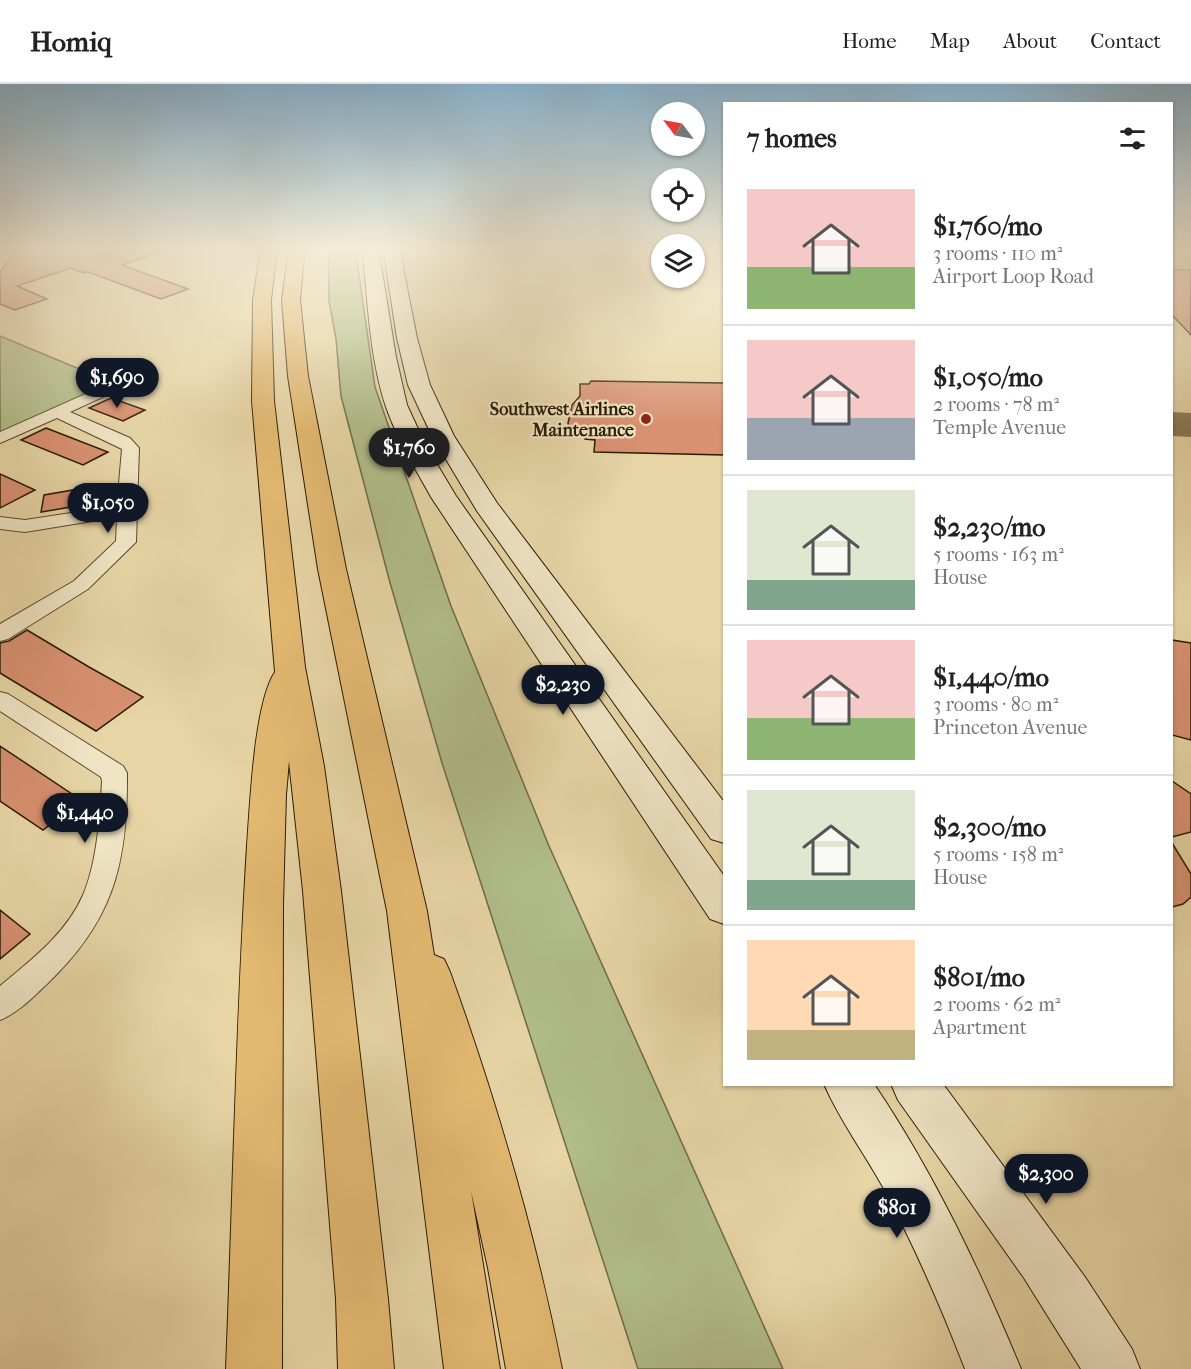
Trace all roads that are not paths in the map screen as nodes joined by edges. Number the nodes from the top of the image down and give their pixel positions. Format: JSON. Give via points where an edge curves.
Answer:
{"nodes":[{"id":1,"x":262,"y":307,"type":"edge"},
{"id":2,"x":292,"y":307,"type":"edge"},
{"id":3,"x":378,"y":307,"type":"edge"},
{"id":4,"x":402,"y":307,"type":"edge"},
{"id":5,"x":126,"y":381,"type":"dead end"},
{"id":6,"x":56,"y":412,"type":"junction"},
{"id":7,"x":0,"y":438,"type":"edge"},
{"id":8,"x":126,"y":510,"type":"junction"},
{"id":9,"x":0,"y":523,"type":"edge"},
{"id":10,"x":0,"y":634,"type":"edge"},
{"id":11,"x":290,"y":666,"type":"junction"},
{"id":12,"x":0,"y":700,"type":"edge"},
{"id":13,"x":723,"y":828,"type":"edge"},
{"id":14,"x":723,"y":906,"type":"edge"},
{"id":15,"x":407,"y":911,"type":"junction"},
{"id":16,"x":0,"y":1006,"type":"edge"},
{"id":17,"x":848,"y":1086,"type":"edge"},
{"id":18,"x":915,"y":1086,"type":"edge"},
{"id":19,"x":254,"y":1369,"type":"edge"},
{"id":20,"x":366,"y":1369,"type":"edge"},
{"id":21,"x":472,"y":1369,"type":"edge"},
{"id":22,"x":534,"y":1369,"type":"edge"},
{"id":23,"x":993,"y":1369,"type":"edge"},
{"id":24,"x":1112,"y":1369,"type":"edge"}],
"edges":[{"from":1,"to":11,"type":"highway","via":[[263,401]]},
{"from":2,"to":15,"type":"highway","via":[[298,376],[332,569]]},
{"from":3,"to":14,"type":"main road","via":[[393,395],[444,497]]},
{"from":4,"to":13,"type":"main road","via":[[419,385],[443,436],[475,489]]},
{"from":5,"to":6,"type":"street"},
{"from":6,"to":7,"type":"street"},
{"from":6,"to":8,"type":"street","via":[[131,448]]},
{"from":8,"to":9,"type":"street","via":[[25,526]]},
{"from":8,"to":10,"type":"street","via":[[126,542],[102,567],[81,585]]},
{"from":11,"to":19,"type":"highway","via":[[279,701],[268,795]]},
{"from":11,"to":20,"type":"highway","via":[[322,891]]},
{"from":12,"to":16,"type":"street","via":[[114,774],[115,791],[104,874],[93,907],[74,938]]},
{"from":15,"to":21,"type":"highway"},
{"from":15,"to":22,"type":"highway","via":[[445,1017],[484,1146],[520,1287]]},
{"from":17,"to":23,"type":"main road","via":[[909,1184]]},
{"from":18,"to":24,"type":"main road","via":[[1023,1232]]}]}
